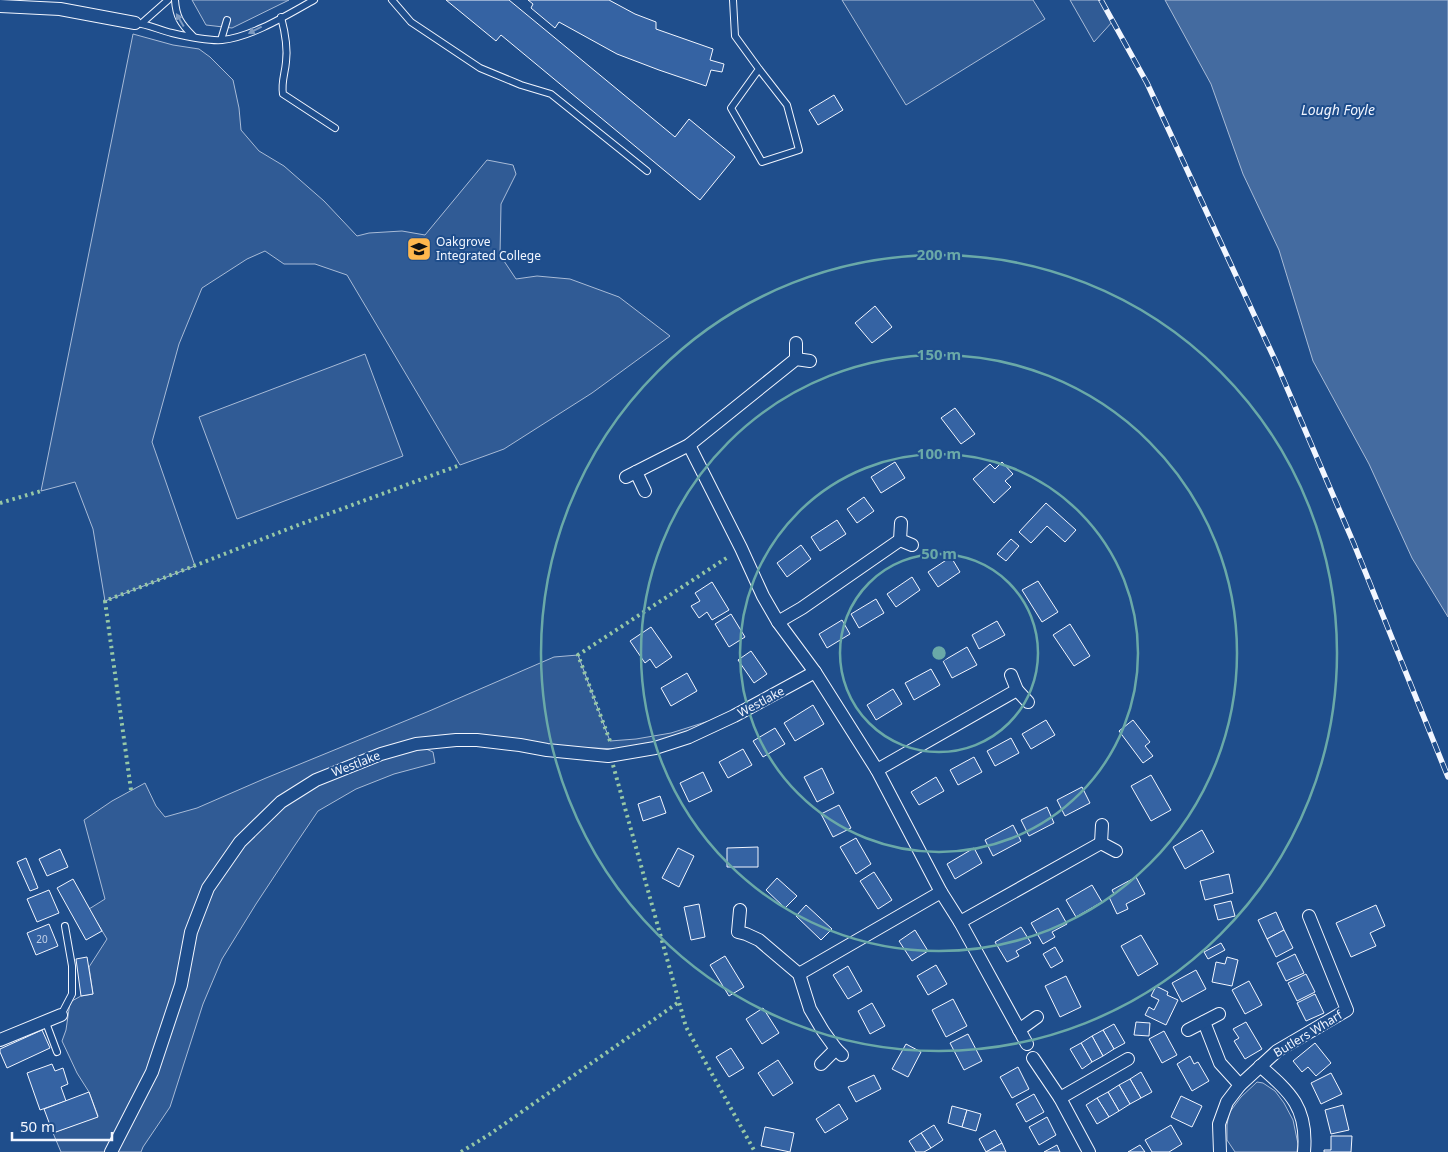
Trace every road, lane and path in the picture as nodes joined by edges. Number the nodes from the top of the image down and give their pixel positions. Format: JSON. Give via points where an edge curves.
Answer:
{"nodes":[{"id":1,"x":168,"y":0,"type":"edge"},
{"id":2,"x":175,"y":0,"type":"edge"},
{"id":3,"x":314,"y":0,"type":"edge"},
{"id":4,"x":392,"y":0,"type":"edge"},
{"id":5,"x":733,"y":0,"type":"edge"},
{"id":6,"x":0,"y":6,"type":"edge"},
{"id":7,"x":281,"y":17,"type":"junction"},
{"id":8,"x":227,"y":20,"type":"dead end"},
{"id":9,"x":138,"y":23,"type":"junction"},
{"id":10,"x":194,"y":37,"type":"junction"},
{"id":11,"x":222,"y":40,"type":"junction"},
{"id":12,"x":759,"y":70,"type":"junction"},
{"id":13,"x":335,"y":128,"type":"dead end"},
{"id":14,"x":647,"y":171,"type":"dead end"},
{"id":15,"x":796,"y":343,"type":"dead end"},
{"id":16,"x":796,"y":359,"type":"junction"},
{"id":17,"x":810,"y":362,"type":"dead end"},
{"id":18,"x":689,"y":445,"type":"junction"},
{"id":19,"x":644,"y":490,"type":"dead end"},
{"id":20,"x":901,"y":523,"type":"dead end"},
{"id":21,"x":900,"y":540,"type":"junction"},
{"id":22,"x":912,"y":545,"type":"dead end"},
{"id":23,"x":778,"y":622,"type":"junction"},
{"id":24,"x":815,"y":672,"type":"junction"},
{"id":25,"x":1012,"y":674,"type":"dead end"},
{"id":26,"x":1017,"y":690,"type":"junction"},
{"id":27,"x":1028,"y":702,"type":"dead end"},
{"id":28,"x":876,"y":770,"type":"junction"},
{"id":29,"x":1102,"y":825,"type":"dead end"},
{"id":30,"x":1101,"y":843,"type":"junction"},
{"id":31,"x":1116,"y":851,"type":"dead end"},
{"id":32,"x":942,"y":892,"type":"junction"},
{"id":33,"x":740,"y":910,"type":"dead end"},
{"id":34,"x":1309,"y":916,"type":"dead end"},
{"id":35,"x":960,"y":922,"type":"junction"},
{"id":36,"x":65,"y":926,"type":"dead end"},
{"id":37,"x":799,"y":974,"type":"junction"},
{"id":38,"x":1219,"y":1014,"type":"dead end"},
{"id":39,"x":61,"y":1015,"type":"joint"},
{"id":40,"x":1037,"y":1017,"type":"dead end"},
{"id":41,"x":45,"y":1020,"type":"junction"},
{"id":42,"x":1204,"y":1022,"type":"junction"},
{"id":43,"x":1019,"y":1030,"type":"junction"},
{"id":44,"x":1188,"y":1030,"type":"dead end"},
{"id":45,"x":0,"y":1040,"type":"edge"},
{"id":46,"x":1027,"y":1044,"type":"dead end"},
{"id":47,"x":56,"y":1052,"type":"dead end"},
{"id":48,"x":1033,"y":1058,"type":"dead end"},
{"id":49,"x":1128,"y":1059,"type":"dead end"},
{"id":50,"x":821,"y":1064,"type":"dead end"},
{"id":51,"x":1260,"y":1066,"type":"junction"},
{"id":52,"x":1240,"y":1085,"type":"junction"},
{"id":53,"x":1060,"y":1098,"type":"junction"},
{"id":54,"x":111,"y":1152,"type":"edge"},
{"id":55,"x":1089,"y":1152,"type":"edge"},
{"id":56,"x":1218,"y":1152,"type":"edge"},
{"id":57,"x":1304,"y":1152,"type":"edge"}],
"edges":[{"from":1,"to":9,"type":"lane"},
{"from":10,"to":2,"type":"lane","one_way":true,"via":[[182,25]]},
{"from":3,"to":7,"type":"lane"},
{"from":4,"to":14,"type":"lane","via":[[412,22],[480,68],[551,94]]},
{"from":5,"to":12,"type":"lane","via":[[735,36]]},
{"from":6,"to":9,"type":"street","via":[[60,9]]},
{"from":7,"to":11,"type":"lane","one_way":true,"via":[[246,35]]},
{"from":7,"to":13,"type":"lane","via":[[286,36],[283,94]]},
{"from":8,"to":11,"type":"lane"},
{"from":9,"to":10,"type":"lane"},
{"from":10,"to":11,"type":"lane"},
{"from":12,"to":12,"type":"lane","via":[[731,108],[762,162],[799,150],[787,105]]},
{"from":15,"to":16,"type":"street"},
{"from":16,"to":17,"type":"street"},
{"from":16,"to":18,"type":"street"},
{"from":18,"to":19,"type":"street","via":[[631,475]]},
{"from":18,"to":23,"type":"street"},
{"from":20,"to":21,"type":"street"},
{"from":21,"to":22,"type":"street"},
{"from":21,"to":23,"type":"street"},
{"from":23,"to":24,"type":"street"},
{"from":24,"to":28,"type":"street"},
{"from":24,"to":54,"type":"street","name":"Westlake","via":[[734,716],[689,737],[655,748],[608,756],[477,740],[416,744],[316,780],[281,802],[240,842],[208,888],[191,932],[181,984],[152,1072]]},
{"from":25,"to":26,"type":"street"},
{"from":26,"to":27,"type":"street"},
{"from":26,"to":28,"type":"street"},
{"from":28,"to":32,"type":"street"},
{"from":29,"to":30,"type":"street"},
{"from":30,"to":31,"type":"street"},
{"from":30,"to":35,"type":"street"},
{"from":32,"to":35,"type":"street"},
{"from":32,"to":37,"type":"street"},
{"from":33,"to":37,"type":"street","via":[[738,932],[759,940]]},
{"from":34,"to":51,"type":"street","name":"Butlers Wharf","via":[[1348,1010],[1277,1050]]},
{"from":35,"to":43,"type":"street"},
{"from":36,"to":39,"type":"lane","via":[[72,966],[72,994]]},
{"from":37,"to":50,"type":"street","via":[[810,1009],[839,1052]]},
{"from":38,"to":42,"type":"street"},
{"from":39,"to":41,"type":"street"},
{"from":40,"to":43,"type":"street"},
{"from":41,"to":45,"type":"street"},
{"from":41,"to":47,"type":"lane"},
{"from":42,"to":44,"type":"street"},
{"from":42,"to":52,"type":"street","via":[[1220,1063]]},
{"from":43,"to":46,"type":"street"},
{"from":48,"to":53,"type":"street"},
{"from":49,"to":53,"type":"street"},
{"from":51,"to":52,"type":"street","name":"Butlers Wharf"},
{"from":51,"to":57,"type":"street","name":"Butlers Wharf","via":[[1287,1090],[1302,1114]]},
{"from":52,"to":56,"type":"street","name":"Butlers Wharf","via":[[1226,1102],[1219,1124]]},
{"from":53,"to":55,"type":"street"}]}
